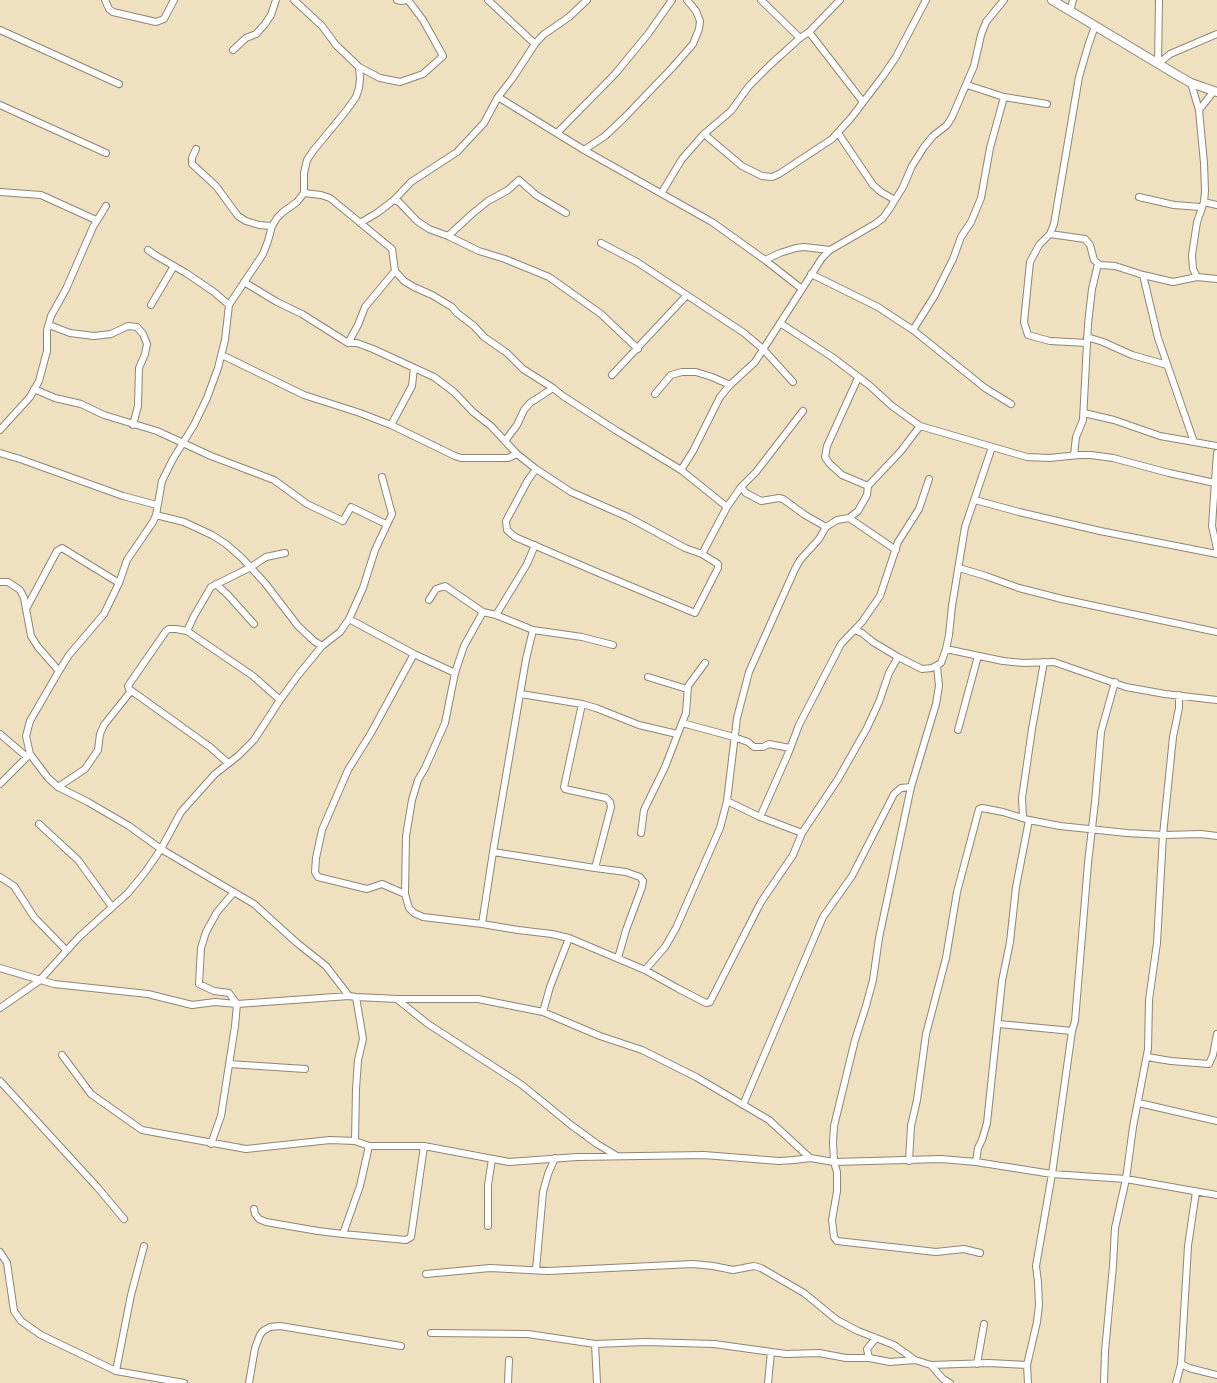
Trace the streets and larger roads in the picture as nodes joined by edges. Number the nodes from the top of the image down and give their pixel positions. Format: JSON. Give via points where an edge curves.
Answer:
{"nodes":[{"id":1,"x":105,"y":0,"type":"edge"},
{"id":2,"x":174,"y":0,"type":"edge"},
{"id":3,"x":276,"y":0,"type":"edge"},
{"id":4,"x":294,"y":0,"type":"edge"},
{"id":5,"x":397,"y":0,"type":"edge"},
{"id":6,"x":407,"y":0,"type":"edge"},
{"id":7,"x":488,"y":0,"type":"edge"},
{"id":8,"x":587,"y":0,"type":"edge"},
{"id":9,"x":672,"y":0,"type":"edge"},
{"id":10,"x":687,"y":0,"type":"edge"},
{"id":11,"x":761,"y":0,"type":"edge"},
{"id":12,"x":774,"y":0,"type":"edge"},
{"id":13,"x":840,"y":0,"type":"edge"},
{"id":14,"x":926,"y":0,"type":"edge"},
{"id":15,"x":1004,"y":0,"type":"edge"},
{"id":16,"x":1052,"y":0,"type":"edge"},
{"id":17,"x":1073,"y":0,"type":"edge"},
{"id":18,"x":1159,"y":0,"type":"edge"},
{"id":19,"x":770,"y":10,"type":"junction"},
{"id":20,"x":1070,"y":11,"type":"junction"},
{"id":21,"x":1095,"y":26,"type":"junction"},
{"id":22,"x":0,"y":30,"type":"edge"},
{"id":23,"x":809,"y":32,"type":"junction"},
{"id":24,"x":1217,"y":34,"type":"edge"},
{"id":25,"x":800,"y":38,"type":"junction"},
{"id":26,"x":535,"y":44,"type":"junction"},
{"id":27,"x":233,"y":50,"type":"dead end"},
{"id":28,"x":1158,"y":64,"type":"junction"},
{"id":29,"x":359,"y":67,"type":"junction"},
{"id":30,"x":1191,"y":83,"type":"junction"},
{"id":31,"x":119,"y":84,"type":"dead end"},
{"id":32,"x":967,"y":85,"type":"junction"},
{"id":33,"x":1216,"y":92,"type":"edge"},
{"id":34,"x":498,"y":97,"type":"junction"},
{"id":35,"x":1004,"y":97,"type":"junction"},
{"id":36,"x":863,"y":102,"type":"junction"},
{"id":37,"x":1047,"y":104,"type":"dead end"},
{"id":38,"x":0,"y":105,"type":"edge"},
{"id":39,"x":1199,"y":110,"type":"junction"},
{"id":40,"x":557,"y":133,"type":"junction"},
{"id":41,"x":838,"y":133,"type":"junction"},
{"id":42,"x":705,"y":134,"type":"junction"},
{"id":43,"x":196,"y":149,"type":"dead end"},
{"id":44,"x":584,"y":150,"type":"junction"},
{"id":45,"x":105,"y":153,"type":"dead end"},
{"id":46,"x":0,"y":192,"type":"edge"},
{"id":47,"x":662,"y":192,"type":"junction"},
{"id":48,"x":304,"y":193,"type":"junction"},
{"id":49,"x":1139,"y":197,"type":"dead end"},
{"id":50,"x":394,"y":200,"type":"junction"},
{"id":51,"x":895,"y":200,"type":"junction"},
{"id":52,"x":1203,"y":205,"type":"junction"},
{"id":53,"x":1217,"y":205,"type":"edge"},
{"id":54,"x":106,"y":206,"type":"dead end"},
{"id":55,"x":566,"y":213,"type":"dead end"},
{"id":56,"x":96,"y":220,"type":"junction"},
{"id":57,"x":360,"y":223,"type":"junction"},
{"id":58,"x":272,"y":225,"type":"junction"},
{"id":59,"x":1050,"y":234,"type":"junction"},
{"id":60,"x":448,"y":236,"type":"junction"},
{"id":61,"x":601,"y":243,"type":"dead end"},
{"id":62,"x":148,"y":250,"type":"dead end"},
{"id":63,"x":830,"y":250,"type":"junction"},
{"id":64,"x":765,"y":260,"type":"junction"},
{"id":65,"x":1098,"y":264,"type":"junction"},
{"id":66,"x":174,"y":266,"type":"junction"},
{"id":67,"x":394,"y":271,"type":"junction"},
{"id":68,"x":811,"y":274,"type":"junction"},
{"id":69,"x":1143,"y":275,"type":"junction"},
{"id":70,"x":1197,"y":277,"type":"junction"},
{"id":71,"x":1217,"y":279,"type":"edge"},
{"id":72,"x":244,"y":282,"type":"junction"},
{"id":73,"x":802,"y":290,"type":"junction"},
{"id":74,"x":686,"y":296,"type":"junction"},
{"id":75,"x":151,"y":305,"type":"dead end"},
{"id":76,"x":229,"y":305,"type":"junction"},
{"id":77,"x":780,"y":323,"type":"junction"},
{"id":78,"x":49,"y":325,"type":"junction"},
{"id":79,"x":913,"y":330,"type":"junction"},
{"id":80,"x":1087,"y":340,"type":"junction"},
{"id":81,"x":348,"y":343,"type":"junction"},
{"id":82,"x":638,"y":349,"type":"junction"},
{"id":83,"x":763,"y":349,"type":"junction"},
{"id":84,"x":222,"y":355,"type":"junction"},
{"id":85,"x":1167,"y":365,"type":"junction"},
{"id":86,"x":414,"y":368,"type":"junction"},
{"id":87,"x":612,"y":375,"type":"dead end"},
{"id":88,"x":858,"y":378,"type":"junction"},
{"id":89,"x":792,"y":382,"type":"dead end"},
{"id":90,"x":730,"y":385,"type":"junction"},
{"id":91,"x":553,"y":388,"type":"junction"},
{"id":92,"x":34,"y":389,"type":"junction"},
{"id":93,"x":655,"y":394,"type":"dead end"},
{"id":94,"x":1011,"y":404,"type":"dead end"},
{"id":95,"x":803,"y":411,"type":"dead end"},
{"id":96,"x":1084,"y":413,"type":"junction"},
{"id":97,"x":133,"y":424,"type":"junction"},
{"id":98,"x":391,"y":425,"type":"junction"},
{"id":99,"x":920,"y":426,"type":"junction"},
{"id":100,"x":0,"y":430,"type":"edge"},
{"id":101,"x":505,"y":441,"type":"junction"},
{"id":102,"x":1194,"y":442,"type":"junction"},
{"id":103,"x":182,"y":444,"type":"junction"},
{"id":104,"x":1217,"y":446,"type":"edge"},
{"id":105,"x":992,"y":447,"type":"junction"},
{"id":106,"x":0,"y":453,"type":"edge"},
{"id":107,"x":1217,"y":453,"type":"edge"},
{"id":108,"x":517,"y":454,"type":"junction"},
{"id":109,"x":1074,"y":455,"type":"junction"},
{"id":110,"x":536,"y":469,"type":"junction"},
{"id":111,"x":681,"y":470,"type":"junction"},
{"id":112,"x":382,"y":477,"type":"dead end"},
{"id":113,"x":929,"y":479,"type":"dead end"},
{"id":114,"x":1215,"y":483,"type":"junction"},
{"id":115,"x":868,"y":486,"type":"junction"},
{"id":116,"x":741,"y":487,"type":"junction"},
{"id":117,"x":975,"y":500,"type":"junction"},
{"id":118,"x":157,"y":505,"type":"junction"},
{"id":119,"x":727,"y":507,"type":"junction"},
{"id":120,"x":156,"y":515,"type":"junction"},
{"id":121,"x":849,"y":518,"type":"junction"},
{"id":122,"x":386,"y":524,"type":"junction"},
{"id":123,"x":826,"y":526,"type":"junction"},
{"id":124,"x":535,"y":545,"type":"junction"},
{"id":125,"x":1217,"y":549,"type":"edge"},
{"id":126,"x":896,"y":550,"type":"junction"},
{"id":127,"x":285,"y":553,"type":"dead end"},
{"id":128,"x":702,"y":554,"type":"junction"},
{"id":129,"x":1217,"y":554,"type":"edge"},
{"id":130,"x":250,"y":567,"type":"junction"},
{"id":131,"x":959,"y":568,"type":"junction"},
{"id":132,"x":0,"y":582,"type":"edge"},
{"id":133,"x":119,"y":583,"type":"junction"},
{"id":134,"x":216,"y":584,"type":"junction"},
{"id":135,"x":429,"y":600,"type":"dead end"},
{"id":136,"x":26,"y":609,"type":"junction"},
{"id":137,"x":483,"y":612,"type":"junction"},
{"id":138,"x":496,"y":615,"type":"junction"},
{"id":139,"x":349,"y":619,"type":"junction"},
{"id":140,"x":254,"y":624,"type":"dead end"},
{"id":141,"x":533,"y":630,"type":"junction"},
{"id":142,"x":855,"y":630,"type":"junction"},
{"id":143,"x":187,"y":632,"type":"junction"},
{"id":144,"x":1217,"y":632,"type":"edge"},
{"id":145,"x":613,"y":645,"type":"dead end"},
{"id":146,"x":322,"y":646,"type":"junction"},
{"id":147,"x":946,"y":649,"type":"junction"},
{"id":148,"x":414,"y":654,"type":"junction"},
{"id":149,"x":978,"y":656,"type":"junction"},
{"id":150,"x":898,"y":657,"type":"junction"},
{"id":151,"x":1044,"y":662,"type":"junction"},
{"id":152,"x":705,"y":663,"type":"dead end"},
{"id":153,"x":937,"y":666,"type":"junction"},
{"id":154,"x":58,"y":671,"type":"junction"},
{"id":155,"x":455,"y":673,"type":"junction"},
{"id":156,"x":648,"y":677,"type":"dead end"},
{"id":157,"x":1115,"y":682,"type":"junction"},
{"id":158,"x":687,"y":689,"type":"junction"},
{"id":159,"x":131,"y":691,"type":"junction"},
{"id":160,"x":521,"y":694,"type":"junction"},
{"id":161,"x":1179,"y":695,"type":"junction"},
{"id":162,"x":280,"y":700,"type":"junction"},
{"id":163,"x":1217,"y":700,"type":"edge"},
{"id":164,"x":582,"y":705,"type":"junction"},
{"id":165,"x":682,"y":723,"type":"junction"},
{"id":166,"x":958,"y":730,"type":"dead end"},
{"id":167,"x":0,"y":734,"type":"edge"},
{"id":168,"x":677,"y":734,"type":"junction"},
{"id":169,"x":734,"y":737,"type":"junction"},
{"id":170,"x":790,"y":748,"type":"junction"},
{"id":171,"x":28,"y":755,"type":"junction"},
{"id":172,"x":228,"y":763,"type":"junction"},
{"id":173,"x":0,"y":784,"type":"edge"},
{"id":174,"x":58,"y":787,"type":"junction"},
{"id":175,"x":911,"y":787,"type":"junction"},
{"id":176,"x":727,"y":801,"type":"junction"},
{"id":177,"x":760,"y":817,"type":"junction"},
{"id":178,"x":1026,"y":819,"type":"junction"},
{"id":179,"x":39,"y":824,"type":"dead end"},
{"id":180,"x":1093,"y":828,"type":"junction"},
{"id":181,"x":641,"y":833,"type":"dead end"},
{"id":182,"x":802,"y":833,"type":"junction"},
{"id":183,"x":1163,"y":835,"type":"junction"},
{"id":184,"x":1217,"y":836,"type":"edge"},
{"id":185,"x":161,"y":849,"type":"junction"},
{"id":186,"x":493,"y":852,"type":"junction"},
{"id":187,"x":595,"y":868,"type":"junction"},
{"id":188,"x":0,"y":877,"type":"edge"},
{"id":189,"x":234,"y":892,"type":"junction"},
{"id":190,"x":405,"y":894,"type":"junction"},
{"id":191,"x":112,"y":907,"type":"junction"},
{"id":192,"x":482,"y":924,"type":"junction"},
{"id":193,"x":569,"y":938,"type":"junction"},
{"id":194,"x":66,"y":951,"type":"junction"},
{"id":195,"x":618,"y":958,"type":"junction"},
{"id":196,"x":0,"y":968,"type":"edge"},
{"id":197,"x":645,"y":970,"type":"junction"},
{"id":198,"x":39,"y":981,"type":"junction"},
{"id":199,"x":353,"y":996,"type":"junction"},
{"id":200,"x":398,"y":999,"type":"junction"},
{"id":201,"x":237,"y":1004,"type":"junction"},
{"id":202,"x":0,"y":1008,"type":"edge"},
{"id":203,"x":543,"y":1012,"type":"junction"},
{"id":204,"x":999,"y":1024,"type":"junction"},
{"id":205,"x":1072,"y":1031,"type":"junction"},
{"id":206,"x":1217,"y":1034,"type":"edge"},
{"id":207,"x":62,"y":1055,"type":"dead end"},
{"id":208,"x":1147,"y":1057,"type":"junction"},
{"id":209,"x":229,"y":1064,"type":"junction"},
{"id":210,"x":305,"y":1069,"type":"dead end"},
{"id":211,"x":0,"y":1081,"type":"edge"},
{"id":212,"x":1138,"y":1103,"type":"junction"},
{"id":213,"x":743,"y":1104,"type":"junction"},
{"id":214,"x":1217,"y":1121,"type":"edge"},
{"id":215,"x":355,"y":1141,"type":"junction"},
{"id":216,"x":211,"y":1144,"type":"junction"},
{"id":217,"x":369,"y":1146,"type":"junction"},
{"id":218,"x":424,"y":1146,"type":"junction"},
{"id":219,"x":617,"y":1156,"type":"junction"},
{"id":220,"x":555,"y":1158,"type":"junction"},
{"id":221,"x":810,"y":1158,"type":"junction"},
{"id":222,"x":492,"y":1159,"type":"junction"},
{"id":223,"x":909,"y":1161,"type":"junction"},
{"id":224,"x":834,"y":1162,"type":"junction"},
{"id":225,"x":976,"y":1162,"type":"junction"},
{"id":226,"x":1052,"y":1173,"type":"junction"},
{"id":227,"x":1126,"y":1179,"type":"junction"},
{"id":228,"x":1196,"y":1191,"type":"junction"},
{"id":229,"x":1217,"y":1195,"type":"edge"},
{"id":230,"x":254,"y":1209,"type":"dead end"},
{"id":231,"x":124,"y":1219,"type":"dead end"},
{"id":232,"x":488,"y":1226,"type":"dead end"},
{"id":233,"x":343,"y":1234,"type":"junction"},
{"id":234,"x":144,"y":1246,"type":"dead end"},
{"id":235,"x":0,"y":1252,"type":"edge"},
{"id":236,"x":981,"y":1253,"type":"dead end"},
{"id":237,"x":536,"y":1270,"type":"junction"},
{"id":238,"x":426,"y":1274,"type":"dead end"},
{"id":239,"x":984,"y":1324,"type":"dead end"},
{"id":240,"x":431,"y":1333,"type":"dead end"},
{"id":241,"x":876,"y":1338,"type":"junction"},
{"id":242,"x":595,"y":1344,"type":"junction"},
{"id":243,"x":401,"y":1346,"type":"dead end"},
{"id":244,"x":771,"y":1352,"type":"junction"},
{"id":245,"x":869,"y":1358,"type":"junction"},
{"id":246,"x":509,"y":1359,"type":"dead end"},
{"id":247,"x":915,"y":1360,"type":"junction"},
{"id":248,"x":977,"y":1364,"type":"junction"},
{"id":249,"x":1181,"y":1364,"type":"junction"},
{"id":250,"x":931,"y":1365,"type":"junction"},
{"id":251,"x":1027,"y":1365,"type":"junction"},
{"id":252,"x":116,"y":1371,"type":"junction"},
{"id":253,"x":1217,"y":1375,"type":"edge"},
{"id":254,"x":182,"y":1383,"type":"edge"},
{"id":255,"x":249,"y":1383,"type":"edge"},
{"id":256,"x":508,"y":1383,"type":"edge"},
{"id":257,"x":597,"y":1383,"type":"edge"},
{"id":258,"x":768,"y":1383,"type":"edge"},
{"id":259,"x":950,"y":1383,"type":"edge"},
{"id":260,"x":1028,"y":1383,"type":"edge"},
{"id":261,"x":1104,"y":1383,"type":"edge"},
{"id":262,"x":1176,"y":1383,"type":"edge"}],
"edges":[{"from":1,"to":2,"type":"street","via":[[113,12],[156,22],[164,19]]},
{"from":3,"to":27,"type":"street","via":[[265,24]]},
{"from":4,"to":29,"type":"street"},
{"from":5,"to":6,"type":"street"},
{"from":6,"to":29,"type":"street","via":[[443,56],[423,74],[400,82],[380,78]]},
{"from":7,"to":26,"type":"street"},
{"from":8,"to":26,"type":"street"},
{"from":9,"to":40,"type":"street","via":[[615,74]]},
{"from":10,"to":44,"type":"street","via":[[700,21],[693,44],[618,124]]},
{"from":11,"to":19,"type":"street"},
{"from":12,"to":19,"type":"street"},
{"from":13,"to":23,"type":"street"},
{"from":14,"to":36,"type":"street","via":[[896,57]]},
{"from":15,"to":32,"type":"street","via":[[986,22]]},
{"from":16,"to":20,"type":"street"},
{"from":17,"to":20,"type":"street"},
{"from":18,"to":28,"type":"street"},
{"from":19,"to":25,"type":"street"},
{"from":20,"to":21,"type":"street"},
{"from":21,"to":28,"type":"street"},
{"from":21,"to":59,"type":"street","via":[[1079,76]]},
{"from":22,"to":31,"type":"street"},
{"from":23,"to":25,"type":"street"},
{"from":23,"to":36,"type":"street"},
{"from":24,"to":28,"type":"street","via":[[1170,54]]},
{"from":25,"to":42,"type":"street"},
{"from":26,"to":34,"type":"street"},
{"from":28,"to":30,"type":"street"},
{"from":29,"to":48,"type":"street","via":[[356,97],[308,160]]},
{"from":30,"to":33,"type":"street"},
{"from":30,"to":39,"type":"street"},
{"from":32,"to":35,"type":"street"},
{"from":32,"to":51,"type":"street","via":[[947,125],[924,147]]},
{"from":33,"to":39,"type":"street"},
{"from":34,"to":40,"type":"street"},
{"from":34,"to":50,"type":"street","via":[[484,123],[457,152],[411,182]]},
{"from":35,"to":37,"type":"street"},
{"from":35,"to":79,"type":"street","via":[[981,198],[935,295]]},
{"from":36,"to":41,"type":"street"},
{"from":38,"to":45,"type":"street"},
{"from":39,"to":52,"type":"street"},
{"from":40,"to":44,"type":"street"},
{"from":41,"to":42,"type":"street","via":[[772,177],[742,166]]},
{"from":41,"to":51,"type":"street","via":[[873,185]]},
{"from":42,"to":47,"type":"street","via":[[682,159]]},
{"from":43,"to":58,"type":"street","via":[[192,164],[216,186],[238,216],[259,225]]},
{"from":44,"to":47,"type":"street"},
{"from":46,"to":56,"type":"street","via":[[40,195]]},
{"from":47,"to":64,"type":"street"},
{"from":48,"to":57,"type":"street","via":[[330,198]]},
{"from":48,"to":58,"type":"street"},
{"from":49,"to":52,"type":"street","via":[[1174,206]]},
{"from":50,"to":57,"type":"street"},
{"from":50,"to":60,"type":"street","via":[[417,222]]},
{"from":51,"to":63,"type":"street","via":[[883,218]]},
{"from":52,"to":53,"type":"street"},
{"from":52,"to":70,"type":"street","via":[[1192,255]]},
{"from":54,"to":56,"type":"street"},
{"from":55,"to":60,"type":"street","via":[[519,180]]},
{"from":56,"to":78,"type":"street"},
{"from":57,"to":67,"type":"street","via":[[392,249]]},
{"from":58,"to":72,"type":"street","via":[[263,254]]},
{"from":59,"to":65,"type":"street","via":[[1085,239]]},
{"from":59,"to":80,"type":"street","via":[[1030,262],[1024,322],[1028,335],[1050,341]]},
{"from":60,"to":82,"type":"street","via":[[549,277],[601,314]]},
{"from":61,"to":74,"type":"street"},
{"from":62,"to":66,"type":"street"},
{"from":63,"to":64,"type":"street","via":[[796,248]]},
{"from":63,"to":68,"type":"street"},
{"from":64,"to":73,"type":"street"},
{"from":65,"to":69,"type":"street"},
{"from":65,"to":80,"type":"street"},
{"from":66,"to":75,"type":"street"},
{"from":66,"to":76,"type":"street"},
{"from":67,"to":81,"type":"street","via":[[365,307]]},
{"from":67,"to":91,"type":"street","via":[[414,288],[452,307],[523,369]]},
{"from":68,"to":73,"type":"street"},
{"from":68,"to":79,"type":"street","via":[[878,307]]},
{"from":69,"to":70,"type":"street","via":[[1173,282]]},
{"from":69,"to":85,"type":"street"},
{"from":70,"to":71,"type":"street"},
{"from":72,"to":76,"type":"street"},
{"from":72,"to":81,"type":"street"},
{"from":73,"to":77,"type":"street"},
{"from":74,"to":82,"type":"street"},
{"from":74,"to":83,"type":"street"},
{"from":76,"to":84,"type":"street"},
{"from":77,"to":83,"type":"street"},
{"from":77,"to":88,"type":"street"},
{"from":78,"to":92,"type":"street","via":[[47,351]]},
{"from":78,"to":97,"type":"street","via":[[94,336],[128,326],[137,327],[143,334],[147,344],[138,372],[138,406]]},
{"from":79,"to":94,"type":"street"},
{"from":80,"to":85,"type":"street"},
{"from":80,"to":96,"type":"street"},
{"from":81,"to":86,"type":"street","via":[[373,349]]},
{"from":82,"to":87,"type":"street"},
{"from":83,"to":89,"type":"street"},
{"from":83,"to":90,"type":"street"},
{"from":84,"to":98,"type":"street","via":[[304,395]]},
{"from":84,"to":103,"type":"street","via":[[207,399]]},
{"from":85,"to":102,"type":"street"},
{"from":86,"to":98,"type":"street","via":[[412,386]]},
{"from":86,"to":101,"type":"street","via":[[454,392]]},
{"from":88,"to":99,"type":"street"},
{"from":88,"to":115,"type":"street","via":[[825,457],[842,475]]},
{"from":90,"to":93,"type":"street","via":[[696,372],[682,372],[671,375]]},
{"from":90,"to":111,"type":"street"},
{"from":91,"to":101,"type":"street","via":[[530,403]]},
{"from":91,"to":111,"type":"street"},
{"from":92,"to":97,"type":"street"},
{"from":92,"to":100,"type":"street"},
{"from":95,"to":116,"type":"street"},
{"from":96,"to":102,"type":"street","via":[[1150,434]]},
{"from":96,"to":109,"type":"street"},
{"from":97,"to":103,"type":"street"},
{"from":98,"to":108,"type":"street","via":[[461,458],[508,458]]},
{"from":99,"to":105,"type":"street"},
{"from":99,"to":115,"type":"street"},
{"from":101,"to":108,"type":"street"},
{"from":102,"to":104,"type":"street"},
{"from":103,"to":118,"type":"street","via":[[162,481]]},
{"from":103,"to":122,"type":"street","via":[[274,480],[307,504],[343,521],[351,507]]},
{"from":105,"to":109,"type":"street","via":[[1027,457]]},
{"from":105,"to":117,"type":"street"},
{"from":106,"to":118,"type":"street"},
{"from":107,"to":114,"type":"street"},
{"from":108,"to":110,"type":"street"},
{"from":109,"to":114,"type":"street","via":[[1113,458]]},
{"from":110,"to":124,"type":"street","via":[[506,520],[507,530],[515,537]]},
{"from":110,"to":128,"type":"street","via":[[571,492]]},
{"from":111,"to":119,"type":"street"},
{"from":112,"to":122,"type":"street","via":[[392,514]]},
{"from":113,"to":126,"type":"street","via":[[919,509]]},
{"from":114,"to":125,"type":"street","via":[[1212,525]]},
{"from":115,"to":121,"type":"street","via":[[858,511]]},
{"from":116,"to":119,"type":"street"},
{"from":116,"to":123,"type":"street","via":[[761,501],[783,499]]},
{"from":117,"to":129,"type":"street","via":[[1100,531]]},
{"from":117,"to":131,"type":"street","via":[[965,528]]},
{"from":118,"to":120,"type":"street"},
{"from":119,"to":128,"type":"street"},
{"from":120,"to":130,"type":"street","via":[[177,519],[212,535],[235,550]]},
{"from":120,"to":133,"type":"street","via":[[127,560]]},
{"from":121,"to":123,"type":"street"},
{"from":121,"to":126,"type":"street"},
{"from":122,"to":139,"type":"street"},
{"from":123,"to":169,"type":"street","via":[[795,569],[749,672]]},
{"from":124,"to":128,"type":"street","via":[[693,613],[718,568],[718,564]]},
{"from":124,"to":138,"type":"street"},
{"from":126,"to":142,"type":"street","via":[[880,596]]},
{"from":127,"to":130,"type":"street","via":[[266,557]]},
{"from":130,"to":134,"type":"street"},
{"from":130,"to":146,"type":"street","via":[[298,626]]},
{"from":131,"to":144,"type":"street","via":[[1062,599]]},
{"from":131,"to":147,"type":"street"},
{"from":132,"to":136,"type":"street","via":[[9,582],[20,590]]},
{"from":133,"to":136,"type":"street","via":[[62,548]]},
{"from":133,"to":154,"type":"street","via":[[104,614]]},
{"from":134,"to":140,"type":"street"},
{"from":134,"to":143,"type":"street","via":[[208,590]]},
{"from":135,"to":137,"type":"street","via":[[436,589],[446,586]]},
{"from":136,"to":154,"type":"street","via":[[31,636]]},
{"from":137,"to":138,"type":"street"},
{"from":137,"to":155,"type":"street","via":[[464,646]]},
{"from":138,"to":141,"type":"street"},
{"from":139,"to":146,"type":"street"},
{"from":139,"to":148,"type":"street"},
{"from":141,"to":145,"type":"street"},
{"from":141,"to":160,"type":"street"},
{"from":142,"to":150,"type":"street"},
{"from":142,"to":170,"type":"street","via":[[841,644]]},
{"from":143,"to":159,"type":"street","via":[[166,632],[128,686]]},
{"from":143,"to":162,"type":"street","via":[[253,676]]},
{"from":146,"to":162,"type":"street"},
{"from":147,"to":149,"type":"street"},
{"from":147,"to":153,"type":"street"},
{"from":148,"to":155,"type":"street"},
{"from":148,"to":190,"type":"street","via":[[348,770],[322,830],[315,872],[318,877],[367,889],[382,884]]},
{"from":149,"to":151,"type":"street"},
{"from":149,"to":166,"type":"street"},
{"from":150,"to":153,"type":"street","via":[[922,669]]},
{"from":150,"to":182,"type":"street","via":[[867,728]]},
{"from":151,"to":157,"type":"street"},
{"from":151,"to":178,"type":"street","via":[[1022,798]]},
{"from":152,"to":158,"type":"street"},
{"from":153,"to":175,"type":"street","via":[[936,704]]},
{"from":154,"to":171,"type":"street","via":[[30,721],[26,736]]},
{"from":155,"to":190,"type":"street","via":[[445,723],[412,800],[406,836]]},
{"from":156,"to":158,"type":"street"},
{"from":157,"to":161,"type":"street"},
{"from":157,"to":180,"type":"street","via":[[1101,732]]},
{"from":158,"to":165,"type":"street"},
{"from":159,"to":172,"type":"street"},
{"from":159,"to":174,"type":"street","via":[[104,725],[98,750],[85,770]]},
{"from":160,"to":164,"type":"street"},
{"from":160,"to":186,"type":"street"},
{"from":161,"to":163,"type":"street"},
{"from":161,"to":183,"type":"street"},
{"from":162,"to":172,"type":"street","via":[[254,740]]},
{"from":164,"to":168,"type":"street"},
{"from":164,"to":187,"type":"street","via":[[564,787],[610,802]]},
{"from":165,"to":168,"type":"street"},
{"from":165,"to":169,"type":"street"},
{"from":167,"to":171,"type":"street"},
{"from":168,"to":181,"type":"street","via":[[644,810]]},
{"from":169,"to":170,"type":"street","via":[[754,747],[769,744]]},
{"from":169,"to":176,"type":"street"},
{"from":170,"to":177,"type":"street"},
{"from":171,"to":173,"type":"street"},
{"from":171,"to":174,"type":"street"},
{"from":172,"to":185,"type":"street","via":[[181,812]]},
{"from":174,"to":185,"type":"street","via":[[129,826]]},
{"from":175,"to":213,"type":"street","via":[[894,794],[852,876],[823,917]]},
{"from":175,"to":224,"type":"street","via":[[873,980],[834,1126]]},
{"from":176,"to":177,"type":"street"},
{"from":176,"to":197,"type":"street","via":[[711,851],[676,928]]},
{"from":177,"to":182,"type":"street"},
{"from":178,"to":180,"type":"street"},
{"from":178,"to":204,"type":"street"},
{"from":178,"to":223,"type":"street","via":[[979,809],[926,1034]]},
{"from":179,"to":191,"type":"street","via":[[78,860]]},
{"from":180,"to":183,"type":"street"},
{"from":180,"to":205,"type":"street"},
{"from":182,"to":197,"type":"street","via":[[793,855],[761,902],[710,1002]]},
{"from":183,"to":184,"type":"street"},
{"from":183,"to":208,"type":"street"},
{"from":185,"to":189,"type":"street"},
{"from":185,"to":191,"type":"street","via":[[128,893]]},
{"from":186,"to":187,"type":"street"},
{"from":186,"to":192,"type":"street"},
{"from":187,"to":195,"type":"street","via":[[626,872],[643,881]]},
{"from":188,"to":194,"type":"street","via":[[14,886],[34,917]]},
{"from":189,"to":199,"type":"street","via":[[254,904],[326,966]]},
{"from":189,"to":201,"type":"street","via":[[206,932],[199,984],[229,993]]},
{"from":190,"to":192,"type":"street","via":[[409,908],[423,917]]},
{"from":191,"to":194,"type":"street"},
{"from":192,"to":193,"type":"street"},
{"from":193,"to":195,"type":"street"},
{"from":193,"to":203,"type":"street"},
{"from":194,"to":198,"type":"street"},
{"from":195,"to":197,"type":"street"},
{"from":196,"to":198,"type":"street"},
{"from":198,"to":201,"type":"street","via":[[148,994],[192,1005]]},
{"from":198,"to":202,"type":"street"},
{"from":199,"to":200,"type":"street"},
{"from":199,"to":201,"type":"street"},
{"from":199,"to":215,"type":"street","via":[[363,1038],[358,1060]]},
{"from":200,"to":203,"type":"street","via":[[478,999]]},
{"from":200,"to":219,"type":"street"},
{"from":201,"to":209,"type":"street"},
{"from":203,"to":213,"type":"street","via":[[642,1050]]},
{"from":204,"to":205,"type":"street"},
{"from":204,"to":225,"type":"street","via":[[987,1123]]},
{"from":205,"to":226,"type":"street"},
{"from":206,"to":208,"type":"street","via":[[1209,1064]]},
{"from":207,"to":216,"type":"street","via":[[91,1094],[142,1130]]},
{"from":208,"to":212,"type":"street"},
{"from":209,"to":210,"type":"street"},
{"from":209,"to":216,"type":"street","via":[[221,1116]]},
{"from":211,"to":231,"type":"street"},
{"from":212,"to":214,"type":"street"},
{"from":212,"to":227,"type":"street"},
{"from":213,"to":221,"type":"street","via":[[769,1120]]},
{"from":215,"to":216,"type":"street","via":[[246,1149]]},
{"from":215,"to":217,"type":"street"},
{"from":217,"to":218,"type":"street"},
{"from":217,"to":233,"type":"street"},
{"from":218,"to":222,"type":"street"},
{"from":218,"to":233,"type":"street","via":[[411,1237],[406,1240]]},
{"from":219,"to":220,"type":"street"},
{"from":219,"to":221,"type":"street","via":[[704,1155],[779,1161]]},
{"from":220,"to":222,"type":"street","via":[[509,1162]]},
{"from":220,"to":237,"type":"street","via":[[543,1192]]},
{"from":221,"to":224,"type":"street"},
{"from":222,"to":232,"type":"street"},
{"from":223,"to":224,"type":"street"},
{"from":223,"to":225,"type":"street"},
{"from":224,"to":236,"type":"street","via":[[837,1191],[832,1220],[837,1241]]},
{"from":225,"to":226,"type":"street"},
{"from":226,"to":227,"type":"street"},
{"from":226,"to":251,"type":"street","via":[[1036,1266],[1037,1322]]},
{"from":227,"to":228,"type":"street"},
{"from":227,"to":261,"type":"street","via":[[1115,1228]]},
{"from":228,"to":229,"type":"street"},
{"from":228,"to":249,"type":"street","via":[[1188,1246]]},
{"from":230,"to":233,"type":"street","via":[[259,1219],[266,1222]]},
{"from":234,"to":252,"type":"street"},
{"from":235,"to":252,"type":"street","via":[[7,1263],[14,1311],[21,1321],[41,1335]]},
{"from":237,"to":238,"type":"street","via":[[490,1268]]},
{"from":237,"to":241,"type":"street","via":[[693,1264],[733,1270],[754,1266],[804,1293],[837,1320]]},
{"from":239,"to":248,"type":"street"},
{"from":240,"to":242,"type":"street","via":[[528,1334]]},
{"from":241,"to":245,"type":"street","via":[[867,1349]]},
{"from":241,"to":247,"type":"street"},
{"from":242,"to":244,"type":"street","via":[[714,1344]]},
{"from":242,"to":257,"type":"street"},
{"from":243,"to":255,"type":"street","via":[[270,1327],[260,1335],[255,1348]]},
{"from":244,"to":245,"type":"street"},
{"from":244,"to":258,"type":"street"},
{"from":245,"to":247,"type":"street","via":[[890,1362]]},
{"from":246,"to":256,"type":"street"},
{"from":247,"to":250,"type":"street"},
{"from":248,"to":250,"type":"street"},
{"from":248,"to":251,"type":"street"},
{"from":249,"to":253,"type":"street"},
{"from":249,"to":262,"type":"street"},
{"from":250,"to":259,"type":"street"},
{"from":251,"to":260,"type":"street"},
{"from":252,"to":254,"type":"street"}]}
